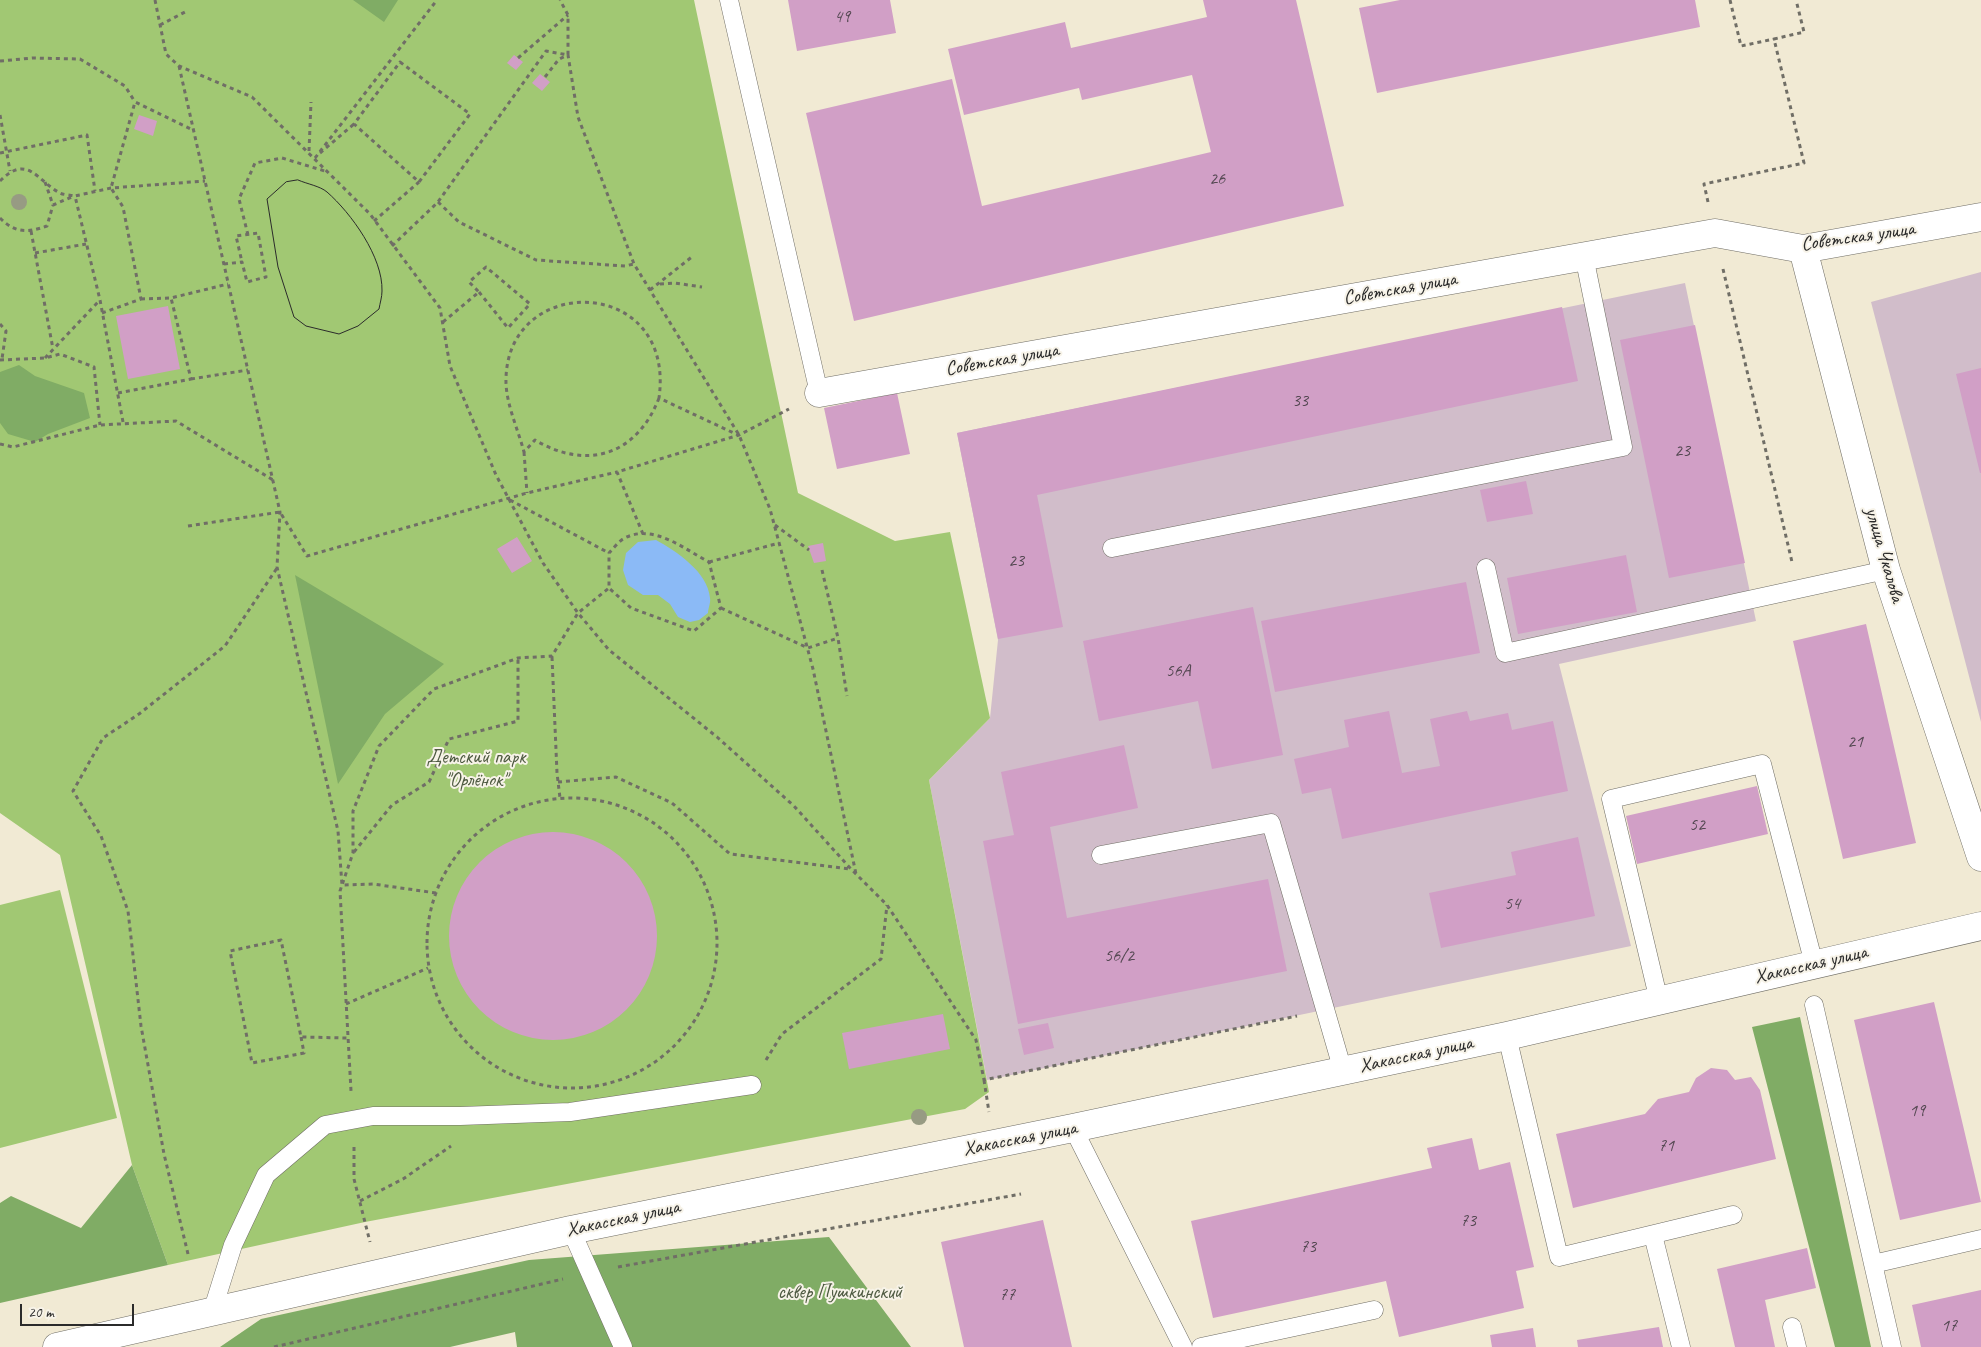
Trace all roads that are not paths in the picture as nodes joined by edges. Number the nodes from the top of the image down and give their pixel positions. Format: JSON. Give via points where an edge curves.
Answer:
{"nodes":[{"id":1,"x":730,"y":0,"type":"edge"},
{"id":2,"x":1981,"y":217,"type":"edge"},
{"id":3,"x":1803,"y":249,"type":"junction"},
{"id":4,"x":1584,"y":256,"type":"junction"},
{"id":5,"x":819,"y":393,"type":"joint"},
{"id":6,"x":1112,"y":548,"type":"dead end"},
{"id":7,"x":1486,"y":568,"type":"dead end"},
{"id":8,"x":1886,"y":570,"type":"junction"},
{"id":9,"x":1101,"y":855,"type":"dead end"},
{"id":10,"x":1981,"y":857,"type":"edge"},
{"id":11,"x":1981,"y":926,"type":"edge"},
{"id":12,"x":1814,"y":964,"type":"junction"},
{"id":13,"x":1659,"y":1001,"type":"junction"},
{"id":14,"x":1814,"y":1005,"type":"dead end"},
{"id":15,"x":1507,"y":1036,"type":"junction"},
{"id":16,"x":1343,"y":1071,"type":"junction"},
{"id":17,"x":752,"y":1085,"type":"dead end"},
{"id":18,"x":1073,"y":1128,"type":"junction"},
{"id":19,"x":1733,"y":1215,"type":"dead end"},
{"id":20,"x":571,"y":1230,"type":"junction"},
{"id":21,"x":1653,"y":1235,"type":"junction"},
{"id":22,"x":1981,"y":1239,"type":"edge"},
{"id":23,"x":1873,"y":1264,"type":"junction"},
{"id":24,"x":1374,"y":1310,"type":"dead end"},
{"id":25,"x":212,"y":1312,"type":"junction"},
{"id":26,"x":1792,"y":1327,"type":"dead end"},
{"id":27,"x":57,"y":1347,"type":"edge"},
{"id":28,"x":623,"y":1347,"type":"edge"},
{"id":29,"x":1182,"y":1347,"type":"edge"},
{"id":30,"x":1200,"y":1347,"type":"edge"},
{"id":31,"x":1681,"y":1347,"type":"edge"},
{"id":32,"x":1797,"y":1347,"type":"edge"},
{"id":33,"x":1892,"y":1347,"type":"edge"}],
"edges":[{"from":1,"to":5,"type":"lane"},
{"from":2,"to":3,"type":"street","name":"Советская улица"},
{"from":3,"to":4,"type":"street","name":"Советская улица","via":[[1715,233]]},
{"from":3,"to":8,"type":"street","name":"улица Чкалова"},
{"from":4,"to":5,"type":"street","name":"Советская улица"},
{"from":4,"to":6,"type":"lane","via":[[1623,447]]},
{"from":7,"to":8,"type":"lane","via":[[1505,653]]},
{"from":8,"to":10,"type":"street","name":"улица Чкалова"},
{"from":9,"to":16,"type":"lane","via":[[1271,823]]},
{"from":11,"to":12,"type":"street","name":"Хакасская улица"},
{"from":12,"to":13,"type":"street","name":"Хакасская улица"},
{"from":12,"to":13,"type":"lane","via":[[1762,764],[1630,795],[1611,800]]},
{"from":13,"to":15,"type":"street","name":"Хакасская улица"},
{"from":14,"to":23,"type":"lane"},
{"from":15,"to":16,"type":"street","name":"Хакасская улица"},
{"from":15,"to":21,"type":"lane","via":[[1559,1257]]},
{"from":16,"to":18,"type":"street","name":"Хакасская улица"},
{"from":17,"to":25,"type":"lane","via":[[570,1112],[373,1116],[325,1125],[266,1175],[232,1245]]},
{"from":18,"to":20,"type":"street","name":"Хакасская улица"},
{"from":18,"to":29,"type":"lane"},
{"from":19,"to":21,"type":"lane"},
{"from":20,"to":25,"type":"street","name":"Хакасская улица"},
{"from":20,"to":28,"type":"lane"},
{"from":21,"to":31,"type":"lane"},
{"from":22,"to":23,"type":"lane"},
{"from":23,"to":33,"type":"lane"},
{"from":24,"to":30,"type":"lane"},
{"from":25,"to":27,"type":"street","name":"Хакасская улица"},
{"from":26,"to":32,"type":"lane"}]}
